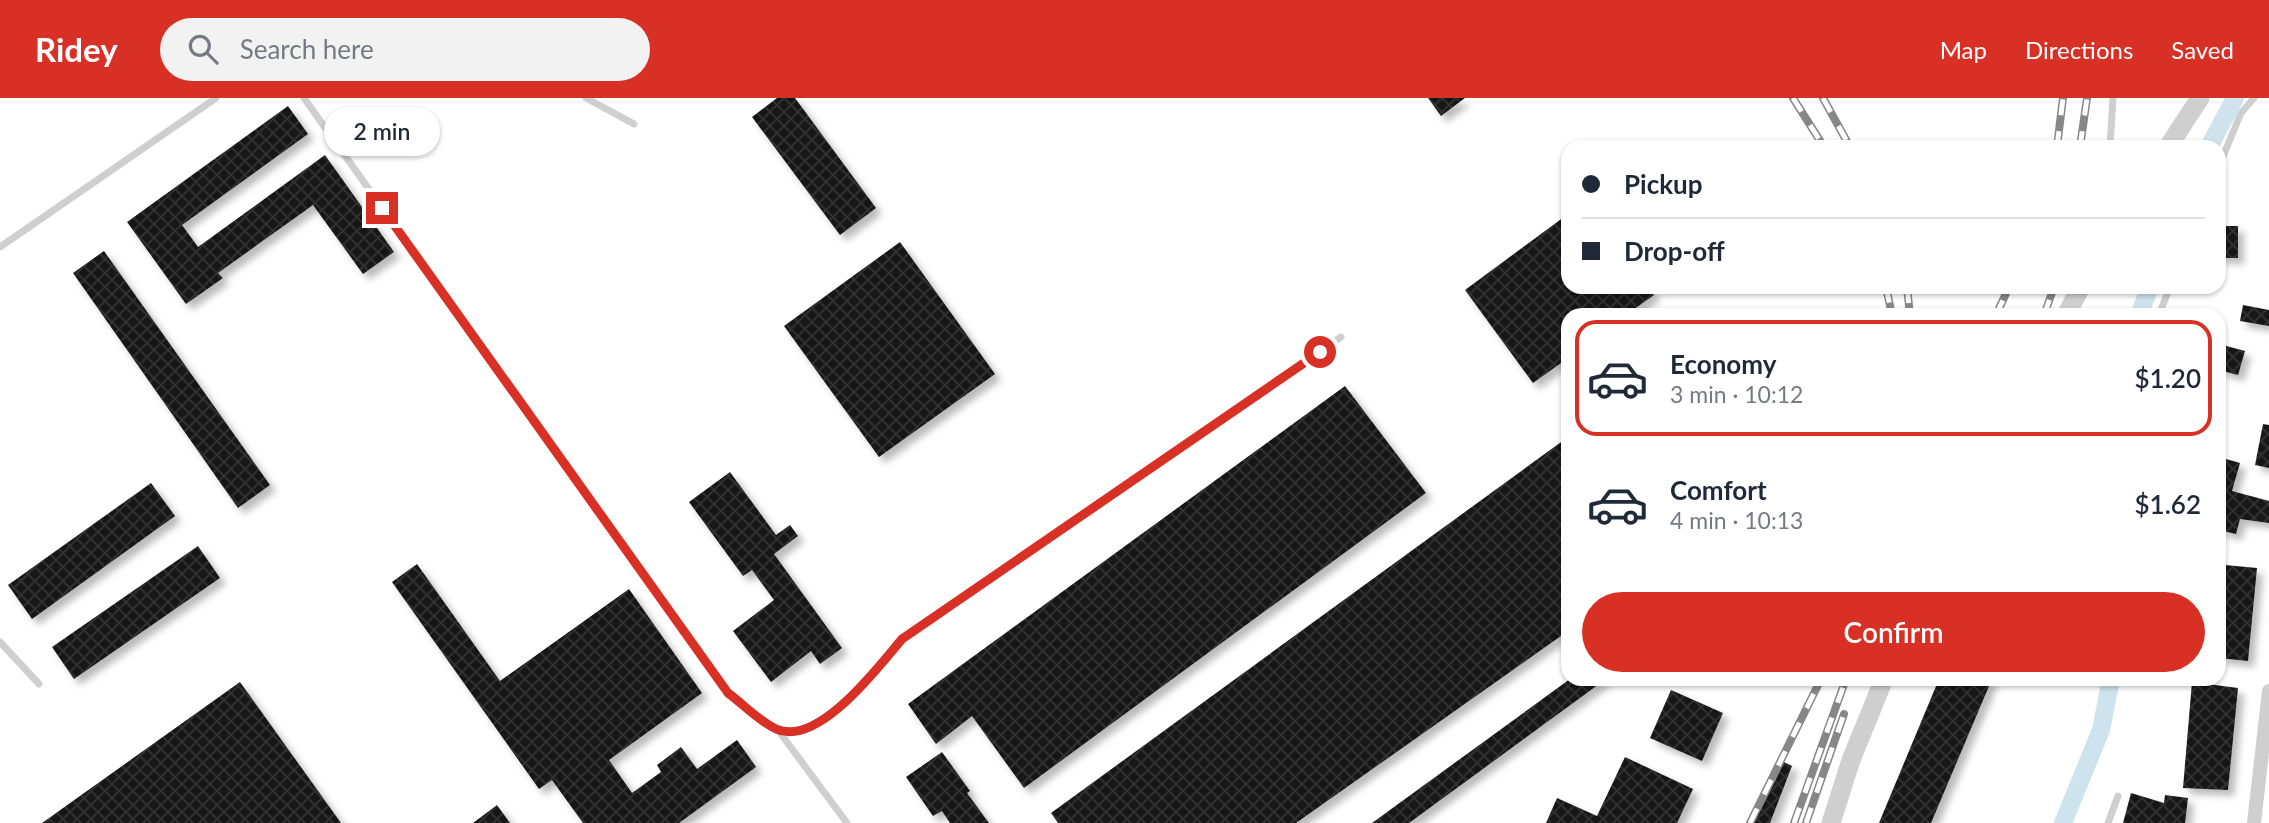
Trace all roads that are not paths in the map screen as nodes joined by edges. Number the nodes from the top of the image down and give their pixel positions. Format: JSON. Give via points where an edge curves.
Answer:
{"nodes":[{"id":1,"x":216,"y":98,"type":"edge"},
{"id":2,"x":304,"y":98,"type":"edge"},
{"id":3,"x":586,"y":98,"type":"edge"},
{"id":4,"x":2113,"y":98,"type":"edge"},
{"id":5,"x":2200,"y":98,"type":"edge"},
{"id":6,"x":2254,"y":98,"type":"edge"},
{"id":7,"x":634,"y":124,"type":"dead end"},
{"id":8,"x":2110,"y":140,"type":"edge"},
{"id":9,"x":2173,"y":140,"type":"edge"},
{"id":10,"x":2226,"y":149,"type":"edge"},
{"id":11,"x":0,"y":247,"type":"edge"},
{"id":12,"x":1342,"y":337,"type":"dead end"},
{"id":13,"x":0,"y":642,"type":"edge"},
{"id":14,"x":39,"y":684,"type":"dead end"},
{"id":15,"x":1881,"y":686,"type":"edge"},
{"id":16,"x":2269,"y":691,"type":"edge"},
{"id":17,"x":778,"y":730,"type":"junction"},
{"id":18,"x":2118,"y":796,"type":"dead end"},
{"id":19,"x":847,"y":823,"type":"edge"},
{"id":20,"x":1831,"y":823,"type":"edge"},
{"id":21,"x":2108,"y":823,"type":"edge"},
{"id":22,"x":2254,"y":823,"type":"edge"}],
"edges":[{"from":1,"to":11,"type":"lane"},
{"from":2,"to":17,"type":"lane","via":[[728,693]]},
{"from":3,"to":7,"type":"lane"},
{"from":4,"to":8,"type":"lane"},
{"from":5,"to":9,"type":"street"},
{"from":6,"to":10,"type":"lane","via":[[2241,113]]},
{"from":12,"to":17,"type":"lane","via":[[902,639],[854,694],[805,731]]},
{"from":13,"to":14,"type":"lane"},
{"from":15,"to":20,"type":"street"},
{"from":16,"to":22,"type":"street"},
{"from":17,"to":19,"type":"lane"},
{"from":18,"to":21,"type":"lane"}]}
